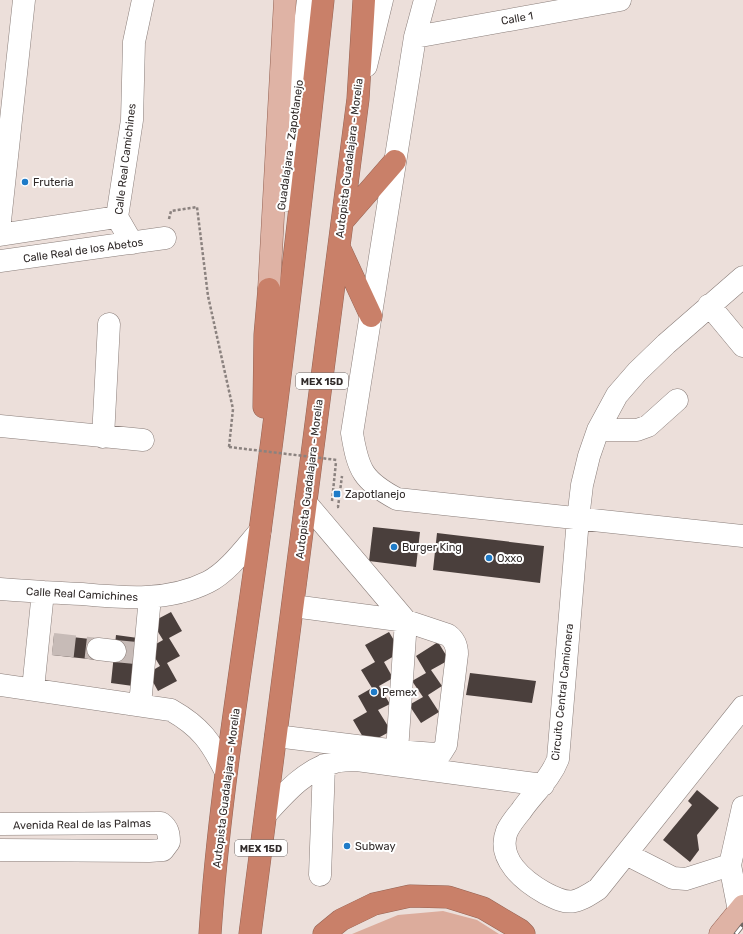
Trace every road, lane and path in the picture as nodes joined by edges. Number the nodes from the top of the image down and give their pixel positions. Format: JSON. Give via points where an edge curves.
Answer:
{"nodes":[{"id":1,"x":24,"y":0,"type":"edge"},
{"id":2,"x":143,"y":0,"type":"edge"},
{"id":3,"x":285,"y":0,"type":"edge"},
{"id":4,"x":308,"y":0,"type":"edge"},
{"id":5,"x":323,"y":0,"type":"edge"},
{"id":6,"x":364,"y":0,"type":"edge"},
{"id":7,"x":382,"y":0,"type":"edge"},
{"id":8,"x":425,"y":0,"type":"edge"},
{"id":9,"x":620,"y":0,"type":"edge"},
{"id":10,"x":580,"y":4,"type":"edge"},
{"id":11,"x":415,"y":37,"type":"junction"},
{"id":12,"x":358,"y":99,"type":"junction"},
{"id":13,"x":395,"y":161,"type":"junction"},
{"id":14,"x":117,"y":217,"type":"junction"},
{"id":15,"x":0,"y":221,"type":"edge"},
{"id":16,"x":342,"y":222,"type":"junction"},
{"id":17,"x":0,"y":235,"type":"edge"},
{"id":18,"x":165,"y":238,"type":"joint"},
{"id":19,"x":132,"y":243,"type":"junction"},
{"id":20,"x":339,"y":247,"type":"junction"},
{"id":21,"x":0,"y":261,"type":"edge"},
{"id":22,"x":743,"y":277,"type":"edge"},
{"id":23,"x":269,"y":289,"type":"junction"},
{"id":24,"x":709,"y":305,"type":"junction"},
{"id":25,"x":371,"y":316,"type":"junction"},
{"id":26,"x":109,"y":324,"type":"dead end"},
{"id":27,"x":743,"y":346,"type":"edge"},
{"id":28,"x":677,"y":400,"type":"dead end"},
{"id":29,"x":0,"y":426,"type":"edge"},
{"id":30,"x":598,"y":430,"type":"junction"},
{"id":31,"x":103,"y":437,"type":"junction"},
{"id":32,"x":144,"y":440,"type":"dead end"},
{"id":33,"x":346,"y":458,"type":"junction"},
{"id":34,"x":266,"y":486,"type":"junction"},
{"id":35,"x":306,"y":503,"type":"junction"},
{"id":36,"x":578,"y":519,"type":"junction"},
{"id":37,"x":260,"y":531,"type":"junction"},
{"id":38,"x":743,"y":536,"type":"edge"},
{"id":39,"x":0,"y":589,"type":"edge"},
{"id":40,"x":43,"y":592,"type":"junction"},
{"id":41,"x":150,"y":597,"type":"junction"},
{"id":42,"x":292,"y":606,"type":"junction"},
{"id":43,"x":406,"y":621,"type":"junction"},
{"id":44,"x":0,"y":685,"type":"edge"},
{"id":45,"x":32,"y":690,"type":"junction"},
{"id":46,"x":140,"y":705,"type":"junction"},
{"id":47,"x":743,"y":707,"type":"edge"},
{"id":48,"x":276,"y":736,"type":"junction"},
{"id":49,"x":396,"y":751,"type":"junction"},
{"id":50,"x":324,"y":765,"type":"junction"},
{"id":51,"x":226,"y":772,"type":"junction"},
{"id":52,"x":543,"y":785,"type":"junction"},
{"id":53,"x":743,"y":808,"type":"edge"},
{"id":54,"x":266,"y":814,"type":"junction"},
{"id":55,"x":0,"y":824,"type":"edge"},
{"id":56,"x":0,"y":850,"type":"edge"},
{"id":57,"x":626,"y":854,"type":"junction"},
{"id":58,"x":730,"y":865,"type":"junction"},
{"id":59,"x":320,"y":875,"type":"dead end"},
{"id":60,"x":741,"y":908,"type":"edge"},
{"id":61,"x":209,"y":928,"type":"edge"},
{"id":62,"x":250,"y":934,"type":"edge"},
{"id":63,"x":324,"y":934,"type":"edge"},
{"id":64,"x":524,"y":934,"type":"edge"},
{"id":65,"x":720,"y":934,"type":"edge"}],
"edges":[{"from":1,"to":15,"type":"street"},
{"from":2,"to":14,"type":"street","name":"Calle Real Camichines","via":[[133,46],[132,120]]},
{"from":3,"to":23,"type":"main road"},
{"from":4,"to":23,"type":"street","name":"Guadalajara - Zapotlanejo"},
{"from":5,"to":34,"type":"highway","name":"Autopista Guadalajara - Morelia","number":"MEX 15D"},
{"from":6,"to":12,"type":"highway","name":"Autopista Guadalajara - Morelia","number":"MEX 15D"},
{"from":7,"to":12,"type":"street"},
{"from":8,"to":11,"type":"street"},
{"from":9,"to":10,"type":"street","name":"Calle 1"},
{"from":10,"to":11,"type":"street","name":"Calle 1"},
{"from":11,"to":13,"type":"street"},
{"from":12,"to":16,"type":"highway","name":"Autopista Guadalajara - Morelia","number":"MEX 15D"},
{"from":13,"to":16,"type":"highway"},
{"from":13,"to":25,"type":"street"},
{"from":14,"to":17,"type":"street"},
{"from":14,"to":19,"type":"street","name":"Calle Real Camichines"},
{"from":16,"to":20,"type":"highway","name":"Autopista Guadalajara - Morelia","number":"MEX 15D"},
{"from":18,"to":19,"type":"street","name":"Calle Real de los Abetos"},
{"from":18,"to":33,"type":"path","bridge":true,"via":[[171,211],[197,207],[208,296],[233,408],[229,447]]},
{"from":19,"to":21,"type":"street","name":"Calle Real de los Abetos"},
{"from":20,"to":25,"type":"highway"},
{"from":20,"to":35,"type":"highway","name":"Autopista Guadalajara - Morelia","number":"MEX 15D"},
{"from":22,"to":24,"type":"street","name":"Circuito Central Camionera"},
{"from":23,"to":34,"type":"highway","via":[[264,381]]},
{"from":24,"to":27,"type":"street"},
{"from":24,"to":30,"type":"street","name":"Circuito Central Camionera","via":[[637,372],[617,395]]},
{"from":25,"to":33,"type":"street"},
{"from":26,"to":31,"type":"street"},
{"from":28,"to":30,"type":"street","via":[[648,426],[637,430]]},
{"from":29,"to":31,"type":"street"},
{"from":30,"to":36,"type":"street","name":"Circuito Central Camionera","via":[[582,485]]},
{"from":31,"to":32,"type":"street"},
{"from":33,"to":33,"type":"path","via":[[331,506],[338,507],[344,455]]},
{"from":33,"to":36,"type":"street","via":[[379,490],[397,499]]},
{"from":34,"to":37,"type":"highway","name":"Autopista Guadalajara - Morelia","number":"MEX 15D"},
{"from":35,"to":42,"type":"highway","name":"Autopista Guadalajara - Morelia","number":"MEX 15D"},
{"from":35,"to":43,"type":"street"},
{"from":36,"to":38,"type":"street"},
{"from":36,"to":52,"type":"street","name":"Circuito Central Camionera","via":[[558,759]]},
{"from":37,"to":41,"type":"street","name":"Calle Real Camichines","via":[[236,558],[209,582],[183,592]]},
{"from":37,"to":51,"type":"highway","name":"Autopista Guadalajara - Morelia","number":"MEX 15D"},
{"from":39,"to":40,"type":"street","name":"Calle Real Camichines"},
{"from":40,"to":41,"type":"street","name":"Calle Real Camichines"},
{"from":40,"to":45,"type":"street","via":[[45,643]]},
{"from":41,"to":46,"type":"street","via":[[141,654]]},
{"from":42,"to":43,"type":"street"},
{"from":42,"to":48,"type":"highway","name":"Autopista Guadalajara - Morelia","number":"MEX 15D"},
{"from":43,"to":49,"type":"street"},
{"from":43,"to":49,"type":"street","via":[[448,635],[453,639],[457,654],[444,750],[435,754]]},
{"from":44,"to":45,"type":"street"},
{"from":45,"to":46,"type":"street"},
{"from":46,"to":51,"type":"street","via":[[171,710],[186,718],[209,742]]},
{"from":47,"to":57,"type":"street","name":"Circuito Central Camionera"},
{"from":48,"to":49,"type":"street"},
{"from":48,"to":54,"type":"highway","name":"Autopista Guadalajara - Morelia","number":"MEX 15D"},
{"from":50,"to":52,"type":"street","via":[[337,761],[357,760]]},
{"from":50,"to":54,"type":"street","via":[[295,784]]},
{"from":50,"to":59,"type":"street"},
{"from":51,"to":61,"type":"highway","name":"Autopista Guadalajara - Morelia","number":"MEX 15D"},
{"from":52,"to":57,"type":"street","name":"Circuito Central Camionera","via":[[521,810],[507,832],[505,844],[507,857],[515,870],[536,888],[560,901],[574,902],[598,889]]},
{"from":53,"to":58,"type":"street"},
{"from":54,"to":62,"type":"highway","name":"Autopista Guadalajara - Morelia","number":"MEX 15D"},
{"from":55,"to":56,"type":"street","name":"Avenida Real de las Palmas","via":[[161,823],[167,830],[169,842],[162,850],[149,851]]},
{"from":57,"to":58,"type":"street","via":[[673,878],[686,879]]},
{"from":58,"to":60,"type":"street"},
{"from":60,"to":65,"type":"main road"},
{"from":63,"to":64,"type":"highway","via":[[341,920],[374,904],[410,896],[448,897],[483,908]]}]}
